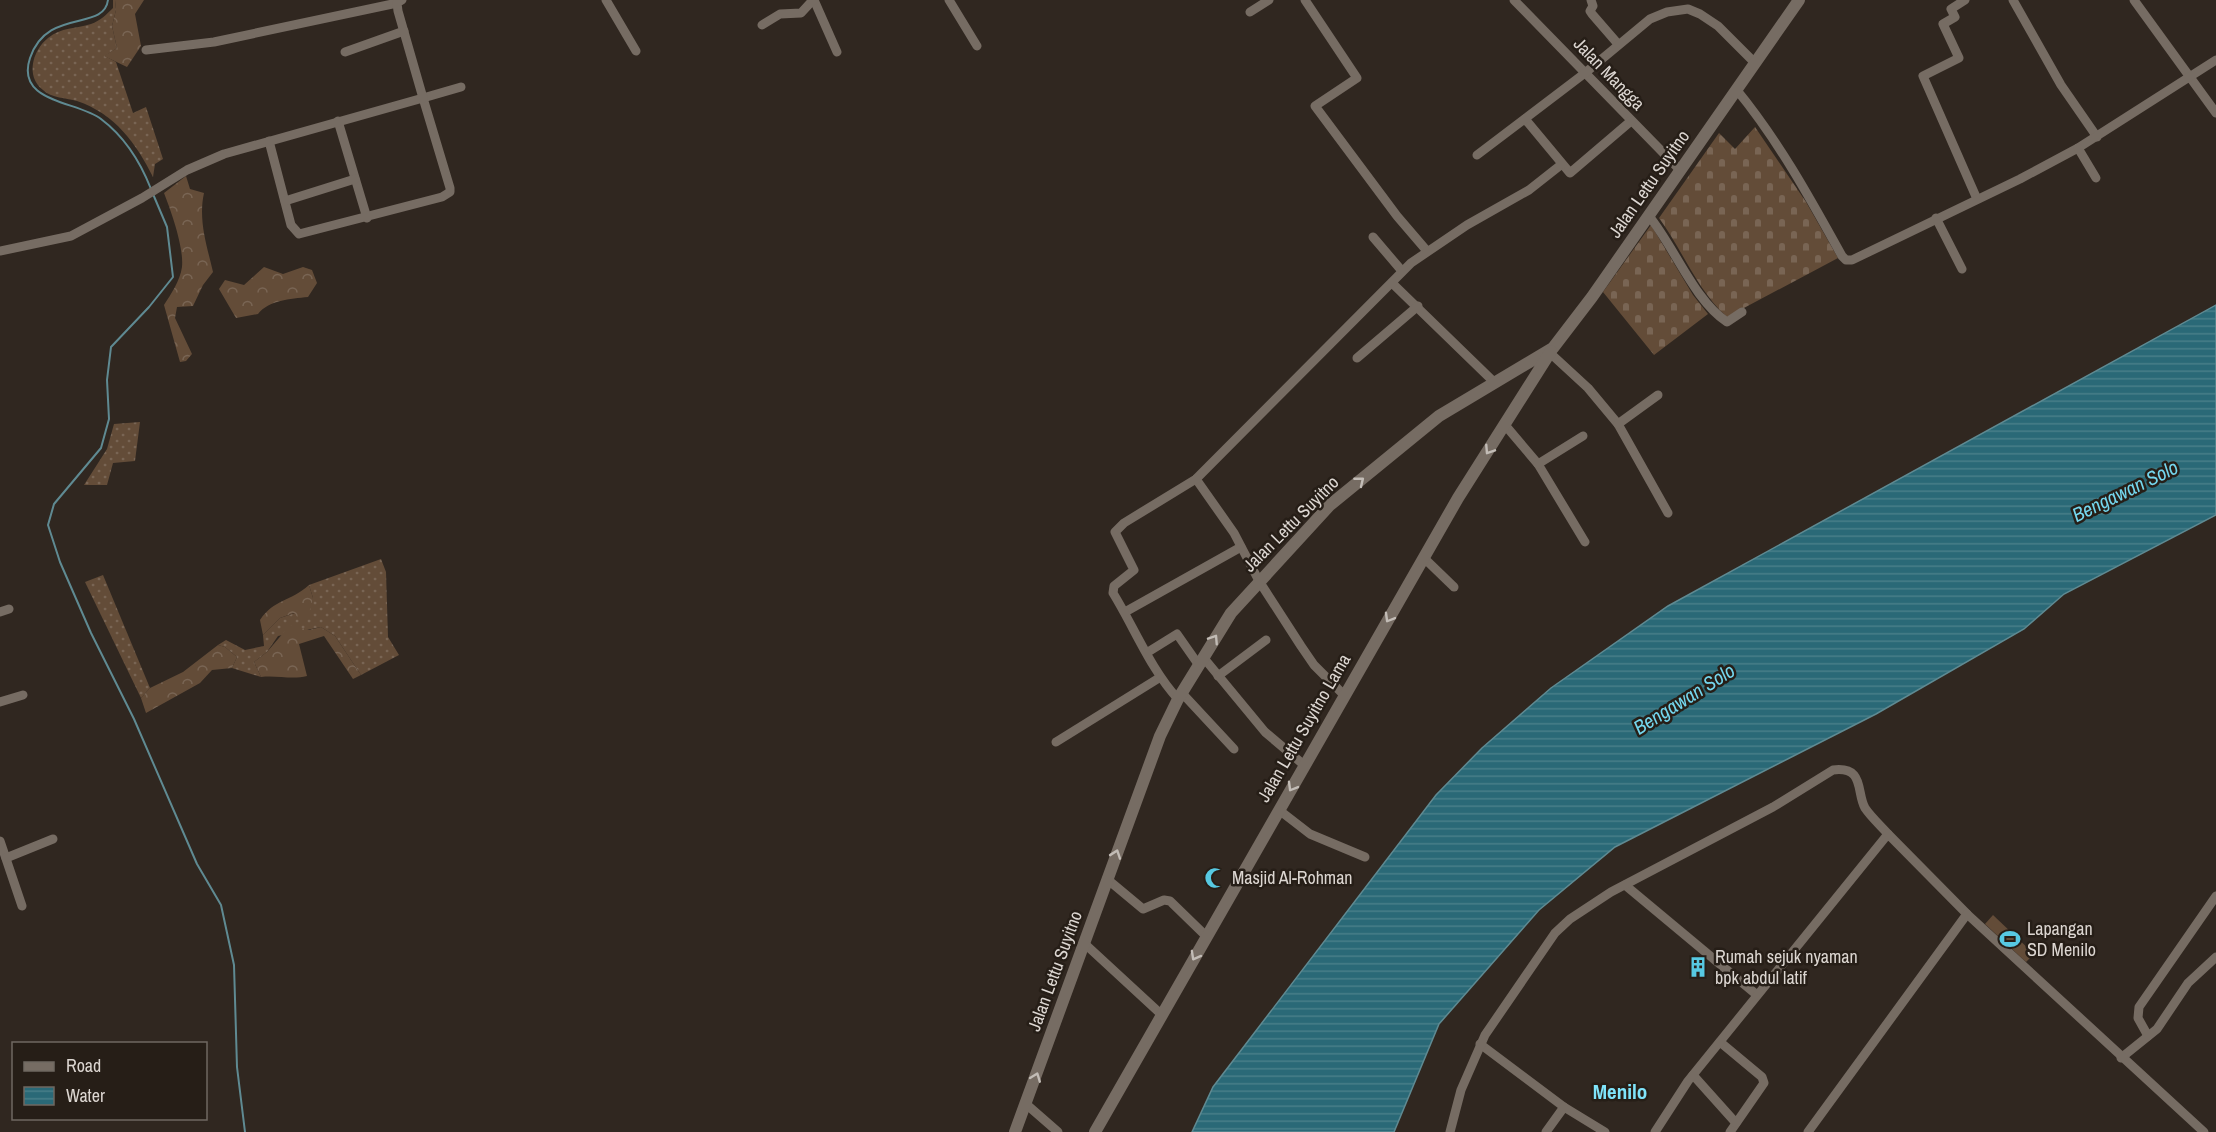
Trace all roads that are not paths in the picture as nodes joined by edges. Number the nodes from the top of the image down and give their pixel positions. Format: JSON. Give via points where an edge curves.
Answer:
{"nodes":[{"id":1,"x":606,"y":0,"type":"edge"},
{"id":2,"x":814,"y":0,"type":"edge"},
{"id":3,"x":950,"y":0,"type":"edge"},
{"id":4,"x":1269,"y":0,"type":"edge"},
{"id":5,"x":1305,"y":0,"type":"edge"},
{"id":6,"x":1591,"y":0,"type":"edge"},
{"id":7,"x":1799,"y":0,"type":"edge"},
{"id":8,"x":1965,"y":0,"type":"edge"},
{"id":9,"x":2013,"y":0,"type":"edge"},
{"id":10,"x":1517,"y":1,"type":"edge"},
{"id":11,"x":2135,"y":1,"type":"edge"},
{"id":12,"x":399,"y":2,"type":"edge"},
{"id":13,"x":1250,"y":12,"type":"dead end"},
{"id":14,"x":762,"y":25,"type":"dead end"},
{"id":15,"x":404,"y":32,"type":"junction"},
{"id":16,"x":1618,"y":44,"type":"junction"},
{"id":17,"x":976,"y":46,"type":"dead end"},
{"id":18,"x":146,"y":50,"type":"dead end"},
{"id":19,"x":636,"y":51,"type":"dead end"},
{"id":20,"x":345,"y":52,"type":"dead end"},
{"id":21,"x":837,"y":52,"type":"dead end"},
{"id":22,"x":2216,"y":60,"type":"edge"},
{"id":23,"x":1755,"y":63,"type":"junction"},
{"id":24,"x":1585,"y":73,"type":"junction"},
{"id":25,"x":2192,"y":76,"type":"junction"},
{"id":26,"x":461,"y":87,"type":"dead end"},
{"id":27,"x":1736,"y":89,"type":"junction"},
{"id":28,"x":423,"y":98,"type":"junction"},
{"id":29,"x":2216,"y":113,"type":"edge"},
{"id":30,"x":1525,"y":119,"type":"junction"},
{"id":31,"x":338,"y":121,"type":"junction"},
{"id":32,"x":1631,"y":121,"type":"junction"},
{"id":33,"x":2097,"y":137,"type":"junction"},
{"id":34,"x":269,"y":141,"type":"junction"},
{"id":35,"x":2078,"y":148,"type":"junction"},
{"id":36,"x":1477,"y":155,"type":"dead end"},
{"id":37,"x":1562,"y":164,"type":"junction"},
{"id":38,"x":1680,"y":170,"type":"junction"},
{"id":39,"x":2096,"y":178,"type":"dead end"},
{"id":40,"x":355,"y":179,"type":"junction"},
{"id":41,"x":1977,"y":199,"type":"junction"},
{"id":42,"x":285,"y":201,"type":"junction"},
{"id":43,"x":1649,"y":216,"type":"junction"},
{"id":44,"x":367,"y":218,"type":"junction"},
{"id":45,"x":1936,"y":218,"type":"junction"},
{"id":46,"x":1373,"y":237,"type":"dead end"},
{"id":47,"x":0,"y":251,"type":"edge"},
{"id":48,"x":1427,"y":251,"type":"junction"},
{"id":49,"x":1962,"y":269,"type":"dead end"},
{"id":50,"x":1402,"y":271,"type":"junction"},
{"id":51,"x":1392,"y":283,"type":"junction"},
{"id":52,"x":1418,"y":306,"type":"junction"},
{"id":53,"x":1742,"y":312,"type":"dead end"},
{"id":54,"x":1552,"y":350,"type":"junction"},
{"id":55,"x":1357,"y":358,"type":"dead end"},
{"id":56,"x":1518,"y":370,"type":"junction"},
{"id":57,"x":1494,"y":383,"type":"junction"},
{"id":58,"x":1530,"y":385,"type":"junction"},
{"id":59,"x":1658,"y":395,"type":"dead end"},
{"id":60,"x":1618,"y":424,"type":"junction"},
{"id":61,"x":1505,"y":425,"type":"junction"},
{"id":62,"x":1582,"y":436,"type":"dead end"},
{"id":63,"x":1538,"y":464,"type":"junction"},
{"id":64,"x":1196,"y":479,"type":"junction"},
{"id":65,"x":1668,"y":513,"type":"dead end"},
{"id":66,"x":1585,"y":542,"type":"dead end"},
{"id":67,"x":1241,"y":547,"type":"junction"},
{"id":68,"x":1424,"y":558,"type":"junction"},
{"id":69,"x":1259,"y":581,"type":"junction"},
{"id":70,"x":1455,"y":587,"type":"dead end"},
{"id":71,"x":1125,"y":612,"type":"junction"},
{"id":72,"x":1266,"y":640,"type":"dead end"},
{"id":73,"x":1148,"y":652,"type":"junction"},
{"id":74,"x":1200,"y":661,"type":"junction"},
{"id":75,"x":1218,"y":676,"type":"junction"},
{"id":76,"x":1159,"y":678,"type":"junction"},
{"id":77,"x":23,"y":695,"type":"dead end"},
{"id":78,"x":1344,"y":695,"type":"junction"},
{"id":79,"x":1180,"y":696,"type":"junction"},
{"id":80,"x":0,"y":702,"type":"edge"},
{"id":81,"x":1056,"y":742,"type":"dead end"},
{"id":82,"x":1234,"y":749,"type":"dead end"},
{"id":83,"x":1304,"y":765,"type":"junction"},
{"id":84,"x":1279,"y":810,"type":"junction"},
{"id":85,"x":1888,"y":834,"type":"junction"},
{"id":86,"x":53,"y":839,"type":"dead end"},
{"id":87,"x":0,"y":841,"type":"edge"},
{"id":88,"x":1365,"y":857,"type":"dead end"},
{"id":89,"x":6,"y":858,"type":"junction"},
{"id":90,"x":1107,"y":879,"type":"junction"},
{"id":91,"x":1625,"y":885,"type":"junction"},
{"id":92,"x":2216,"y":896,"type":"edge"},
{"id":93,"x":22,"y":906,"type":"dead end"},
{"id":94,"x":1967,"y":914,"type":"junction"},
{"id":95,"x":1206,"y":936,"type":"junction"},
{"id":96,"x":1086,"y":944,"type":"junction"},
{"id":97,"x":2216,"y":957,"type":"edge"},
{"id":98,"x":1757,"y":995,"type":"junction"},
{"id":99,"x":1162,"y":1015,"type":"junction"},
{"id":100,"x":2148,"y":1036,"type":"junction"},
{"id":101,"x":1720,"y":1042,"type":"junction"},
{"id":102,"x":1480,"y":1044,"type":"junction"},
{"id":103,"x":2121,"y":1058,"type":"junction"},
{"id":104,"x":1693,"y":1075,"type":"junction"},
{"id":105,"x":1026,"y":1104,"type":"junction"},
{"id":106,"x":1564,"y":1107,"type":"junction"},
{"id":107,"x":1736,"y":1122,"type":"junction"},
{"id":108,"x":1016,"y":1132,"type":"edge"},
{"id":109,"x":1058,"y":1132,"type":"edge"},
{"id":110,"x":1095,"y":1132,"type":"edge"},
{"id":111,"x":1450,"y":1132,"type":"edge"},
{"id":112,"x":1546,"y":1132,"type":"edge"},
{"id":113,"x":1605,"y":1132,"type":"edge"},
{"id":114,"x":1655,"y":1132,"type":"edge"},
{"id":115,"x":1730,"y":1132,"type":"edge"},
{"id":116,"x":1808,"y":1132,"type":"edge"},
{"id":117,"x":2204,"y":1132,"type":"edge"}],
"edges":[{"from":1,"to":19,"type":"street"},
{"from":2,"to":14,"type":"street","via":[[801,13],[780,14]]},
{"from":2,"to":21,"type":"street"},
{"from":3,"to":17,"type":"street"},
{"from":4,"to":13,"type":"street"},
{"from":5,"to":48,"type":"street","via":[[1357,78],[1315,106]]},
{"from":6,"to":16,"type":"street","via":[[1590,11]]},
{"from":7,"to":23,"type":"main road","name":"Jalan Lettu Suyitno"},
{"from":8,"to":41,"type":"street","via":[[1951,9],[1955,17],[1943,24],[1959,58],[1923,76]]},
{"from":9,"to":33,"type":"street","via":[[2061,85]]},
{"from":10,"to":24,"type":"street","name":"Jalan Mangga"},
{"from":11,"to":25,"type":"street"},
{"from":12,"to":15,"type":"street"},
{"from":12,"to":18,"type":"street","via":[[214,42]]},
{"from":15,"to":20,"type":"street"},
{"from":15,"to":28,"type":"street"},
{"from":16,"to":23,"type":"street","via":[[1650,19],[1688,9],[1718,26]]},
{"from":16,"to":24,"type":"street"},
{"from":22,"to":25,"type":"street"},
{"from":23,"to":27,"type":"main road","name":"Jalan Lettu Suyitno"},
{"from":24,"to":30,"type":"street"},
{"from":24,"to":32,"type":"street","name":"Jalan Mangga"},
{"from":25,"to":29,"type":"street"},
{"from":25,"to":33,"type":"street"},
{"from":26,"to":28,"type":"street"},
{"from":27,"to":38,"type":"main road","name":"Jalan Lettu Suyitno"},
{"from":27,"to":45,"type":"street","via":[[1799,180],[1846,260]]},
{"from":28,"to":31,"type":"street"},
{"from":28,"to":44,"type":"street","via":[[450,192]]},
{"from":30,"to":36,"type":"street"},
{"from":30,"to":37,"type":"street"},
{"from":31,"to":34,"type":"street"},
{"from":31,"to":40,"type":"street"},
{"from":32,"to":37,"type":"street","via":[[1570,173]]},
{"from":32,"to":38,"type":"street","name":"Jalan Mangga"},
{"from":33,"to":35,"type":"street"},
{"from":34,"to":42,"type":"street"},
{"from":34,"to":47,"type":"street","via":[[203,162],[71,236]]},
{"from":35,"to":39,"type":"street"},
{"from":35,"to":41,"type":"street"},
{"from":37,"to":48,"type":"street","via":[[1529,190]]},
{"from":38,"to":43,"type":"main road","name":"Jalan Lettu Suyitno"},
{"from":40,"to":42,"type":"street"},
{"from":40,"to":44,"type":"street"},
{"from":41,"to":45,"type":"street"},
{"from":42,"to":44,"type":"street","via":[[293,230],[299,234]]},
{"from":43,"to":53,"type":"street","via":[[1669,242],[1699,296],[1715,314],[1726,322]]},
{"from":43,"to":54,"type":"main road","name":"Jalan Lettu Suyitno"},
{"from":45,"to":49,"type":"street"},
{"from":46,"to":50,"type":"street"},
{"from":48,"to":50,"type":"street"},
{"from":50,"to":51,"type":"street"},
{"from":51,"to":52,"type":"street"},
{"from":51,"to":64,"type":"street"},
{"from":52,"to":55,"type":"street"},
{"from":52,"to":57,"type":"street"},
{"from":54,"to":56,"type":"main road","name":"Jalan Lettu Suyitno"},
{"from":54,"to":58,"type":"main road","name":"Jalan Lettu Suyitno Lama"},
{"from":54,"to":60,"type":"street"},
{"from":56,"to":57,"type":"main road","name":"Jalan Lettu Suyitno"},
{"from":56,"to":58,"type":"main road","via":[[1533,373]]},
{"from":69,"to":57,"type":"main road","name":"Jalan Lettu Suyitno","one_way":true,"via":[[1330,505],[1439,416]]},
{"from":58,"to":61,"type":"main road","name":"Jalan Lettu Suyitno Lama"},
{"from":59,"to":60,"type":"street"},
{"from":60,"to":65,"type":"street"},
{"from":61,"to":63,"type":"street"},
{"from":61,"to":68,"type":"main road","name":"Jalan Lettu Suyitno Lama","one_way":true},
{"from":62,"to":63,"type":"street"},
{"from":63,"to":66,"type":"street"},
{"from":64,"to":67,"type":"street"},
{"from":64,"to":71,"type":"street","via":[[1115,532],[1134,570],[1113,589]]},
{"from":67,"to":69,"type":"street"},
{"from":67,"to":71,"type":"street"},
{"from":68,"to":70,"type":"street"},
{"from":68,"to":78,"type":"main road","name":"Jalan Lettu Suyitno Lama","one_way":true},
{"from":74,"to":69,"type":"main road","name":"Jalan Lettu Suyitno","one_way":true,"via":[[1231,613]]},
{"from":69,"to":78,"type":"street","via":[[1314,664]]},
{"from":71,"to":73,"type":"street"},
{"from":72,"to":75,"type":"street"},
{"from":73,"to":74,"type":"street","via":[[1177,634]]},
{"from":73,"to":76,"type":"street"},
{"from":74,"to":75,"type":"street"},
{"from":74,"to":79,"type":"main road","name":"Jalan Lettu Suyitno"},
{"from":75,"to":83,"type":"street","via":[[1265,732]]},
{"from":76,"to":79,"type":"street"},
{"from":76,"to":81,"type":"street"},
{"from":77,"to":80,"type":"street"},
{"from":78,"to":83,"type":"main road","name":"Jalan Lettu Suyitno Lama"},
{"from":79,"to":82,"type":"street"},
{"from":90,"to":79,"type":"main road","name":"Jalan Lettu Suyitno","one_way":true,"via":[[1134,800]]},
{"from":83,"to":84,"type":"main road","name":"Jalan Lettu Suyitno Lama","one_way":true},
{"from":84,"to":88,"type":"street","via":[[1310,834]]},
{"from":84,"to":95,"type":"main road","name":"Jalan Lettu Suyitno Lama"},
{"from":85,"to":91,"type":"street","via":[[1864,807],[1861,786],[1855,777],[1842,769],[1833,770],[1773,807]]},
{"from":85,"to":94,"type":"street"},
{"from":85,"to":98,"type":"street"},
{"from":86,"to":89,"type":"street"},
{"from":87,"to":89,"type":"street"},
{"from":89,"to":93,"type":"street"},
{"from":90,"to":95,"type":"street","via":[[1143,909],[1170,901]]},
{"from":90,"to":96,"type":"main road","name":"Jalan Lettu Suyitno"},
{"from":91,"to":98,"type":"street"},
{"from":91,"to":102,"type":"street","via":[[1570,919],[1555,933],[1501,1007]]},
{"from":92,"to":100,"type":"street","via":[[2139,1007],[2138,1018]]},
{"from":94,"to":103,"type":"street"},
{"from":94,"to":116,"type":"street"},
{"from":95,"to":99,"type":"main road","name":"Jalan Lettu Suyitno Lama","one_way":true},
{"from":96,"to":99,"type":"street"},
{"from":105,"to":96,"type":"main road","name":"Jalan Lettu Suyitno","one_way":true},
{"from":97,"to":100,"type":"street","via":[[2188,983],[2165,1021]]},
{"from":98,"to":101,"type":"street"},
{"from":99,"to":110,"type":"main road","name":"Jalan Lettu Suyitno Lama"},
{"from":100,"to":103,"type":"street"},
{"from":101,"to":104,"type":"street"},
{"from":101,"to":107,"type":"street","via":[[1764,1080]]},
{"from":102,"to":106,"type":"street"},
{"from":102,"to":111,"type":"street","via":[[1461,1090]]},
{"from":103,"to":117,"type":"street"},
{"from":104,"to":107,"type":"street"},
{"from":104,"to":114,"type":"street"},
{"from":105,"to":108,"type":"main road","name":"Jalan Lettu Suyitno"},
{"from":105,"to":109,"type":"street"},
{"from":106,"to":112,"type":"street"},
{"from":106,"to":113,"type":"street"},
{"from":107,"to":115,"type":"street"}]}
